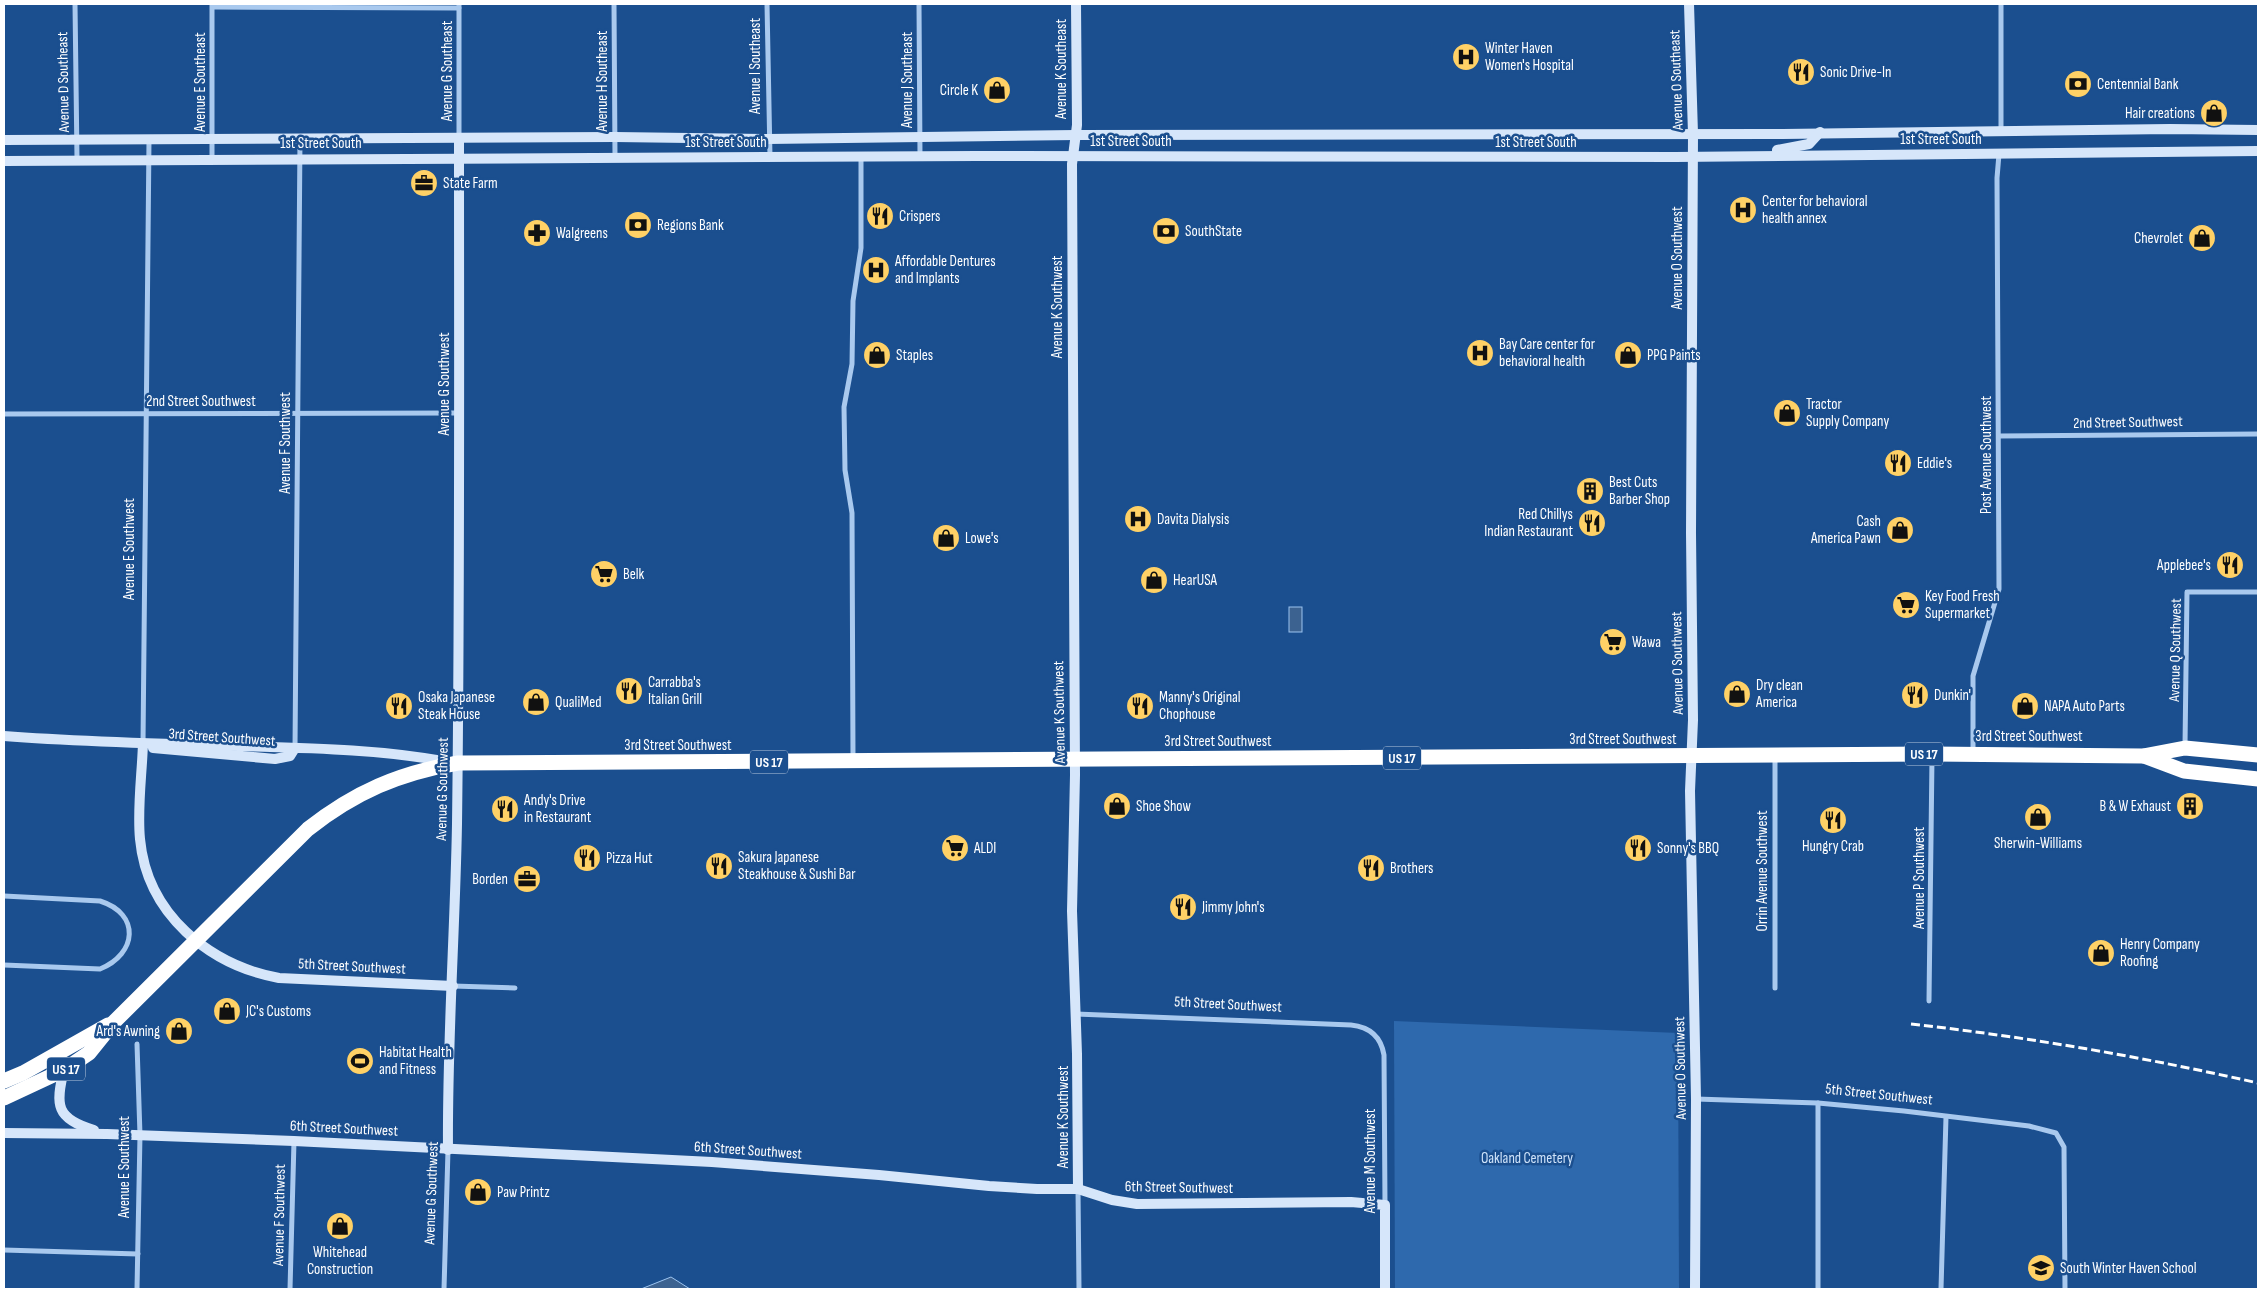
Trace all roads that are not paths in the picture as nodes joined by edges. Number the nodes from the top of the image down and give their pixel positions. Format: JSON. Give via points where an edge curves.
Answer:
{"nodes":[{"id":1,"x":75,"y":4,"type":"edge"},
{"id":2,"x":614,"y":4,"type":"edge"},
{"id":3,"x":767,"y":4,"type":"edge"},
{"id":4,"x":919,"y":4,"type":"edge"},
{"id":5,"x":1076,"y":4,"type":"edge"},
{"id":6,"x":1689,"y":4,"type":"edge"},
{"id":7,"x":2001,"y":4,"type":"edge"},
{"id":8,"x":212,"y":6,"type":"edge"},
{"id":9,"x":459,"y":6,"type":"edge"},
{"id":10,"x":2258,"y":130,"type":"edge"},
{"id":11,"x":2001,"y":131,"type":"junction"},
{"id":12,"x":1820,"y":132,"type":"junction"},
{"id":13,"x":1693,"y":134,"type":"junction"},
{"id":14,"x":1076,"y":135,"type":"junction"},
{"id":15,"x":615,"y":137,"type":"junction"},
{"id":16,"x":919,"y":137,"type":"junction"},
{"id":17,"x":300,"y":138,"type":"junction"},
{"id":18,"x":459,"y":138,"type":"junction"},
{"id":19,"x":768,"y":138,"type":"junction"},
{"id":20,"x":76,"y":139,"type":"junction"},
{"id":21,"x":149,"y":139,"type":"junction"},
{"id":22,"x":212,"y":139,"type":"junction"},
{"id":23,"x":4,"y":140,"type":"edge"},
{"id":24,"x":2258,"y":150,"type":"edge"},
{"id":25,"x":1999,"y":154,"type":"junction"},
{"id":26,"x":1764,"y":155,"type":"junction"},
{"id":27,"x":861,"y":156,"type":"junction"},
{"id":28,"x":920,"y":156,"type":"junction"},
{"id":29,"x":1073,"y":156,"type":"junction"},
{"id":30,"x":1693,"y":156,"type":"junction"},
{"id":31,"x":616,"y":157,"type":"junction"},
{"id":32,"x":770,"y":157,"type":"junction"},
{"id":33,"x":77,"y":159,"type":"junction"},
{"id":34,"x":301,"y":159,"type":"junction"},
{"id":35,"x":459,"y":159,"type":"junction"},
{"id":36,"x":150,"y":160,"type":"junction"},
{"id":37,"x":212,"y":160,"type":"junction"},
{"id":38,"x":4,"y":161,"type":"edge"},
{"id":39,"x":459,"y":413,"type":"junction"},
{"id":40,"x":4,"y":414,"type":"edge"},
{"id":41,"x":145,"y":414,"type":"junction"},
{"id":42,"x":298,"y":414,"type":"junction"},
{"id":43,"x":2258,"y":434,"type":"edge"},
{"id":44,"x":1999,"y":436,"type":"junction"},
{"id":45,"x":2258,"y":592,"type":"edge"},
{"id":46,"x":4,"y":736,"type":"edge"},
{"id":47,"x":143,"y":743,"type":"junction"},
{"id":48,"x":295,"y":748,"type":"junction"},
{"id":49,"x":2186,"y":748,"type":"junction"},
{"id":50,"x":1932,"y":754,"type":"junction"},
{"id":51,"x":1972,"y":754,"type":"junction"},
{"id":52,"x":1775,"y":755,"type":"junction"},
{"id":53,"x":2258,"y":755,"type":"edge"},
{"id":54,"x":1692,"y":756,"type":"junction"},
{"id":55,"x":2143,"y":756,"type":"junction"},
{"id":56,"x":1074,"y":759,"type":"junction"},
{"id":57,"x":853,"y":762,"type":"junction"},
{"id":58,"x":458,"y":763,"type":"junction"},
{"id":59,"x":2258,"y":779,"type":"edge"},
{"id":60,"x":4,"y":896,"type":"edge"},
{"id":61,"x":196,"y":942,"type":"junction"},
{"id":62,"x":4,"y":965,"type":"edge"},
{"id":63,"x":453,"y":986,"type":"junction"},
{"id":64,"x":515,"y":988,"type":"dead end"},
{"id":65,"x":1775,"y":988,"type":"dead end"},
{"id":66,"x":1930,"y":1001,"type":"dead end"},
{"id":67,"x":1076,"y":1014,"type":"junction"},
{"id":68,"x":114,"y":1022,"type":"junction"},
{"id":69,"x":1375,"y":1035,"type":"joint"},
{"id":70,"x":137,"y":1044,"type":"dead end"},
{"id":71,"x":64,"y":1070,"type":"junction"},
{"id":72,"x":4,"y":1081,"type":"edge"},
{"id":73,"x":4,"y":1098,"type":"edge"},
{"id":74,"x":1696,"y":1099,"type":"junction"},
{"id":75,"x":1818,"y":1104,"type":"junction"},
{"id":76,"x":1946,"y":1116,"type":"junction"},
{"id":77,"x":4,"y":1133,"type":"edge"},
{"id":78,"x":107,"y":1134,"type":"junction"},
{"id":79,"x":140,"y":1135,"type":"junction"},
{"id":80,"x":294,"y":1141,"type":"junction"},
{"id":81,"x":448,"y":1150,"type":"junction"},
{"id":82,"x":1078,"y":1189,"type":"junction"},
{"id":83,"x":1385,"y":1205,"type":"junction"},
{"id":84,"x":4,"y":1250,"type":"edge"},
{"id":85,"x":138,"y":1254,"type":"junction"},
{"id":86,"x":137,"y":1289,"type":"edge"},
{"id":87,"x":290,"y":1289,"type":"edge"},
{"id":88,"x":444,"y":1289,"type":"edge"},
{"id":89,"x":1079,"y":1289,"type":"edge"},
{"id":90,"x":1385,"y":1289,"type":"edge"},
{"id":91,"x":1694,"y":1289,"type":"edge"},
{"id":92,"x":1818,"y":1289,"type":"edge"},
{"id":93,"x":1942,"y":1289,"type":"edge"},
{"id":94,"x":2066,"y":1289,"type":"edge"}],
"edges":[{"from":1,"to":20,"type":"street","name":"Avenue D Southeast"},
{"from":2,"to":15,"type":"street","name":"Avenue H Southeast"},
{"from":3,"to":19,"type":"street","name":"Avenue I Southeast"},
{"from":4,"to":16,"type":"street","name":"Avenue J Southeast"},
{"from":5,"to":14,"type":"street","name":"Avenue K Southeast"},
{"from":6,"to":13,"type":"street","name":"Avenue O Southeast"},
{"from":7,"to":11,"type":"street"},
{"from":8,"to":9,"type":"street"},
{"from":8,"to":22,"type":"street","name":"Avenue E Southeast"},
{"from":9,"to":18,"type":"street","name":"Avenue G Southeast"},
{"from":10,"to":11,"type":"street","name":"1st Street South"},
{"from":11,"to":12,"type":"street","name":"1st Street South"},
{"from":12,"to":13,"type":"street","name":"1st Street South"},
{"from":12,"to":26,"type":"street","via":[[1809,144]]},
{"from":13,"to":14,"type":"street","name":"1st Street South"},
{"from":13,"to":30,"type":"street","name":"Avenue O Southeast"},
{"from":14,"to":16,"type":"street","name":"1st Street South"},
{"from":14,"to":29,"type":"street","name":"Avenue K Southwest"},
{"from":15,"to":18,"type":"street","name":"1st Street South"},
{"from":15,"to":19,"type":"street","name":"1st Street South"},
{"from":15,"to":31,"type":"street","name":"Avenue H Southeast"},
{"from":16,"to":19,"type":"street","name":"1st Street South"},
{"from":16,"to":28,"type":"street","name":"Avenue J Southeast"},
{"from":17,"to":18,"type":"street","name":"1st Street South"},
{"from":17,"to":22,"type":"street","name":"1st Street South"},
{"from":17,"to":34,"type":"street","name":"Avenue F Southwest"},
{"from":18,"to":35,"type":"street","name":"Avenue G Southwest"},
{"from":19,"to":32,"type":"street","name":"Avenue I Southeast"},
{"from":20,"to":21,"type":"street","name":"1st Street South"},
{"from":20,"to":23,"type":"street","name":"1st Street South"},
{"from":20,"to":33,"type":"street","name":"Avenue D Southeast"},
{"from":21,"to":22,"type":"street","name":"1st Street South"},
{"from":21,"to":36,"type":"street","name":"Avenue E Southwest"},
{"from":22,"to":37,"type":"street","name":"Avenue E Southeast"},
{"from":24,"to":25,"type":"street","name":"1st Street South"},
{"from":25,"to":26,"type":"street","name":"1st Street South"},
{"from":25,"to":44,"type":"street","name":"Post Avenue Southwest"},
{"from":26,"to":30,"type":"street","name":"1st Street South"},
{"from":27,"to":28,"type":"street","name":"1st Street South"},
{"from":27,"to":32,"type":"street","name":"1st Street South"},
{"from":27,"to":57,"type":"street","via":[[861,248],[853,301],[852,364],[844,407],[845,470],[852,513]]},
{"from":28,"to":29,"type":"street","name":"1st Street South"},
{"from":29,"to":30,"type":"street","name":"1st Street South"},
{"from":29,"to":56,"type":"street","name":"Avenue K Southwest"},
{"from":30,"to":54,"type":"street","name":"Avenue O Southwest"},
{"from":31,"to":32,"type":"street","name":"1st Street South"},
{"from":31,"to":35,"type":"street","name":"1st Street South"},
{"from":33,"to":36,"type":"street","name":"1st Street South"},
{"from":33,"to":38,"type":"street","name":"1st Street South"},
{"from":34,"to":35,"type":"street","name":"1st Street South"},
{"from":34,"to":37,"type":"street","name":"1st Street South"},
{"from":34,"to":42,"type":"street","name":"Avenue F Southwest"},
{"from":35,"to":39,"type":"street","name":"Avenue G Southwest"},
{"from":36,"to":37,"type":"street","name":"1st Street South"},
{"from":36,"to":41,"type":"street","name":"Avenue E Southwest"},
{"from":39,"to":42,"type":"street","name":"2nd Street Southwest"},
{"from":39,"to":58,"type":"street","name":"Avenue G Southwest"},
{"from":40,"to":41,"type":"street","name":"2nd Street Southwest"},
{"from":41,"to":42,"type":"street","name":"2nd Street Southwest"},
{"from":41,"to":47,"type":"street","name":"Avenue E Southwest"},
{"from":42,"to":48,"type":"street","name":"Avenue F Southwest"},
{"from":43,"to":44,"type":"street","name":"2nd Street Southwest"},
{"from":44,"to":51,"type":"street","name":"Post Avenue Southwest","via":[[1999,589],[1973,676]]},
{"from":45,"to":49,"type":"street","name":"Avenue Q Southwest","via":[[2187,592]]},
{"from":46,"to":47,"type":"street","name":"3rd Street Southwest"},
{"from":47,"to":48,"type":"street","name":"3rd Street Southwest"},
{"from":47,"to":61,"type":"street","name":"Avenue E Southwest","via":[[140,839],[144,861],[159,900]]},
{"from":48,"to":58,"type":"street","name":"3rd Street Southwest","via":[[416,756]]},
{"from":49,"to":53,"type":"highway","name":"3rd Street Southwest","number":"US 17"},
{"from":49,"to":55,"type":"highway","name":"3rd Street Southwest","number":"US 17"},
{"from":50,"to":51,"type":"highway","name":"3rd Street Southwest","number":"US 17"},
{"from":50,"to":52,"type":"highway","name":"3rd Street Southwest","number":"US 17"},
{"from":50,"to":66,"type":"street","name":"Avenue P Southwest"},
{"from":51,"to":55,"type":"highway","name":"3rd Street Southwest","number":"US 17"},
{"from":52,"to":54,"type":"highway","name":"3rd Street Southwest","number":"US 17"},
{"from":52,"to":65,"type":"street","name":"Orrin Avenue Southwest"},
{"from":54,"to":56,"type":"highway","name":"3rd Street Southwest","number":"US 17"},
{"from":54,"to":74,"type":"street","name":"Avenue O Southwest","via":[[1690,803]]},
{"from":55,"to":59,"type":"highway","name":"3rd Street Southwest","number":"US 17","via":[[2184,771]]},
{"from":56,"to":57,"type":"highway","name":"3rd Street Southwest","number":"US 17"},
{"from":56,"to":67,"type":"street","name":"Avenue K Southwest","via":[[1072,911]]},
{"from":57,"to":58,"type":"highway","name":"3rd Street Southwest","number":"US 17"},
{"from":58,"to":61,"type":"highway","number":"US 17","via":[[388,781],[334,809],[308,829]]},
{"from":58,"to":63,"type":"street","name":"Avenue G Southwest"},
{"from":60,"to":62,"type":"street","via":[[100,901],[117,909],[129,926],[130,939],[124,953],[113,964],[100,969]]},
{"from":61,"to":63,"type":"street","name":"5th Street Southwest","via":[[235,966],[279,978]]},
{"from":61,"to":68,"type":"highway","number":"US 17"},
{"from":63,"to":64,"type":"street","name":"5th Street Southwest"},
{"from":63,"to":81,"type":"street","name":"Avenue G Southwest","via":[[449,1020]]},
{"from":67,"to":69,"type":"street","name":"5th Street Southwest","via":[[1351,1025],[1362,1026]]},
{"from":67,"to":82,"type":"street","name":"Avenue K Southwest"},
{"from":68,"to":71,"type":"highway","number":"US 17","via":[[89,1053]]},
{"from":68,"to":72,"type":"highway","number":"US 17"},
{"from":69,"to":83,"type":"street","name":"Avenue M Southwest","via":[[1384,1055]]},
{"from":70,"to":79,"type":"street","name":"Avenue E Southwest"},
{"from":71,"to":73,"type":"highway","number":"US 17"},
{"from":71,"to":78,"type":"street","name":"6th Street Southwest","via":[[59,1091],[62,1111],[74,1125]]},
{"from":74,"to":75,"type":"street","name":"5th Street Southwest"},
{"from":74,"to":91,"type":"street","name":"Avenue O Southwest"},
{"from":75,"to":76,"type":"street","name":"5th Street Southwest"},
{"from":75,"to":92,"type":"street"},
{"from":76,"to":93,"type":"street"},
{"from":76,"to":94,"type":"street","name":"5th Street Southwest","via":[[2028,1126],[2057,1134],[2064,1147]]},
{"from":77,"to":78,"type":"street","name":"6th Street Southwest"},
{"from":78,"to":79,"type":"street","name":"6th Street Southwest"},
{"from":79,"to":80,"type":"street","name":"6th Street Southwest"},
{"from":79,"to":85,"type":"street","name":"Avenue E Southwest"},
{"from":80,"to":81,"type":"street","name":"6th Street Southwest"},
{"from":80,"to":87,"type":"street","name":"Avenue F Southwest"},
{"from":81,"to":82,"type":"street","name":"6th Street Southwest","via":[[695,1161],[989,1186]]},
{"from":81,"to":88,"type":"street","name":"Avenue G Southwest"},
{"from":82,"to":83,"type":"street","name":"6th Street Southwest","via":[[1137,1204],[1351,1202]]},
{"from":82,"to":89,"type":"street","name":"Avenue K Southwest"},
{"from":83,"to":90,"type":"street","name":"Avenue M Southwest"},
{"from":84,"to":85,"type":"street"},
{"from":85,"to":86,"type":"street","name":"Avenue E Southwest"}]}
